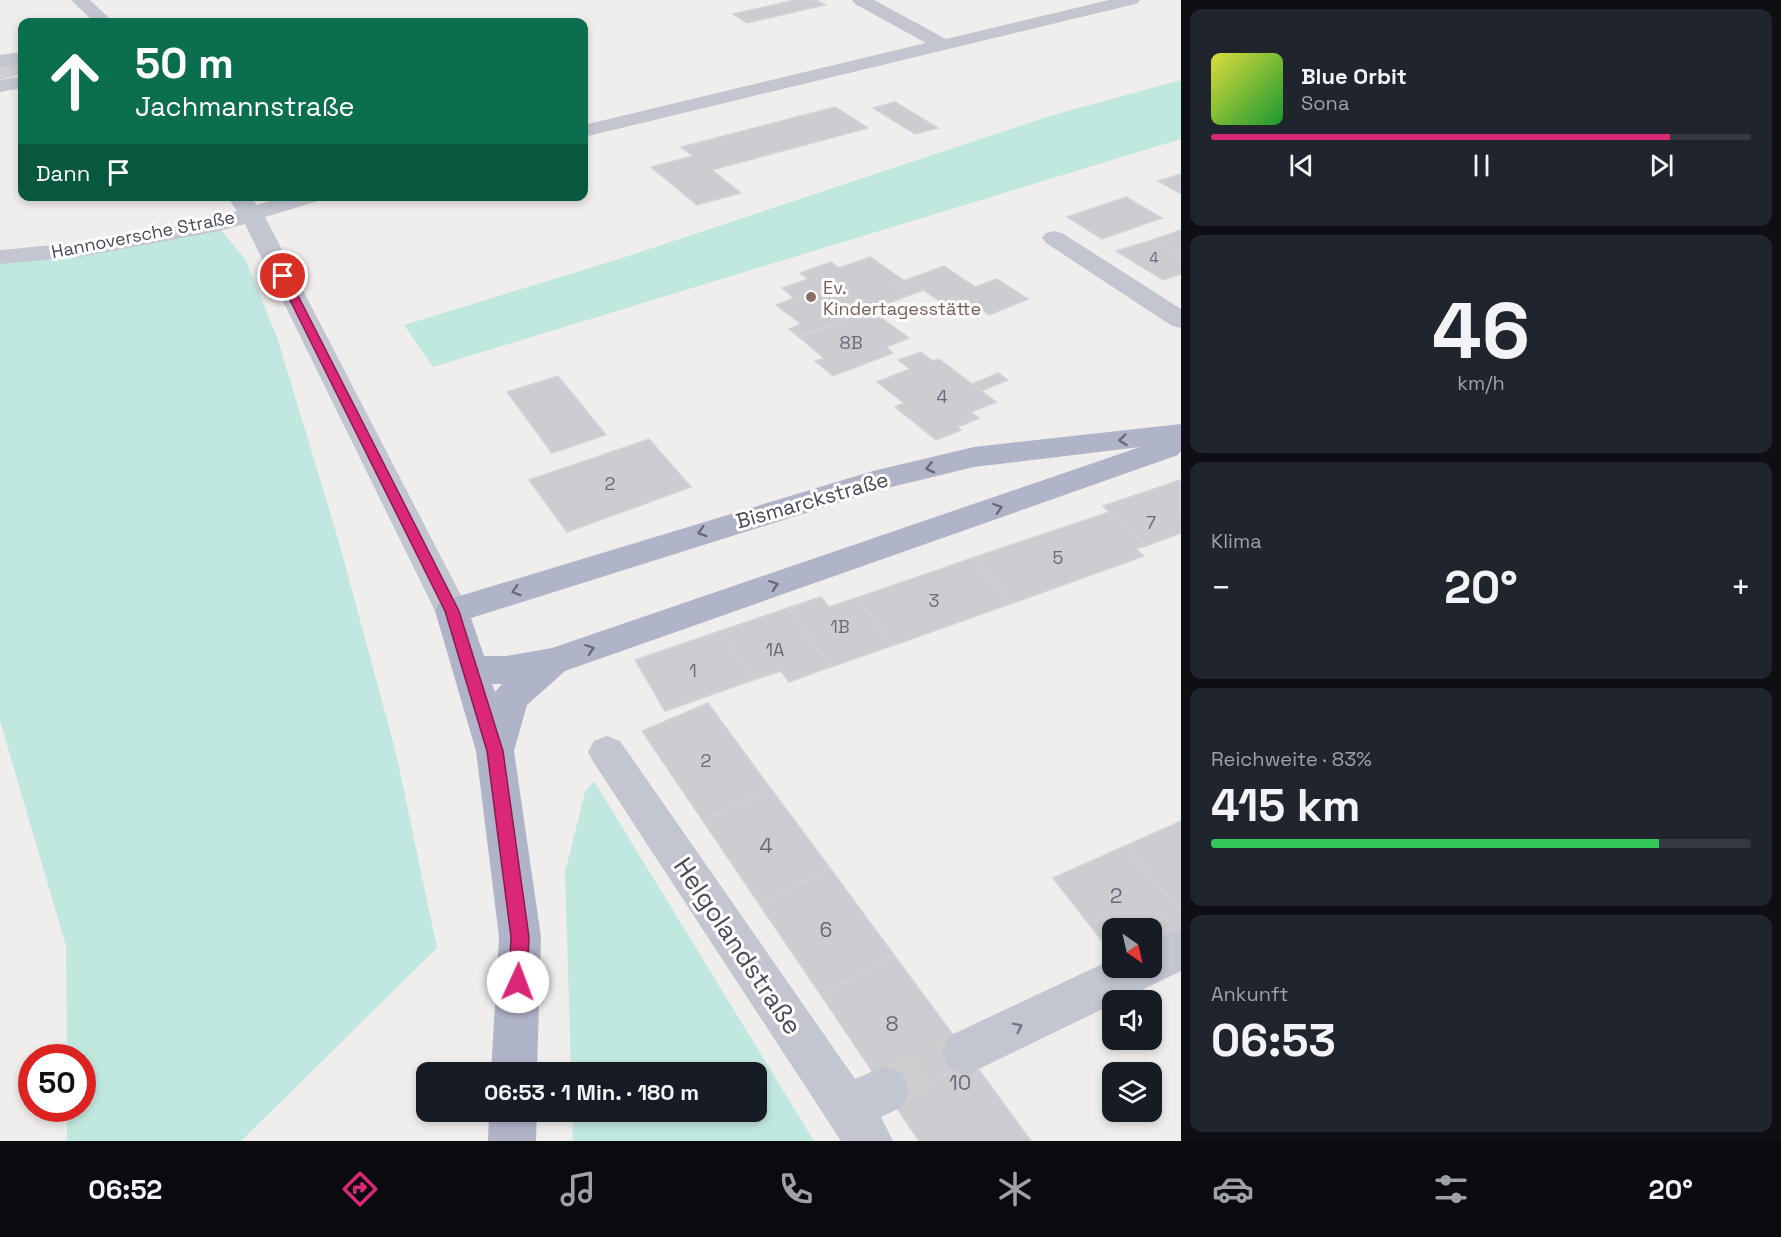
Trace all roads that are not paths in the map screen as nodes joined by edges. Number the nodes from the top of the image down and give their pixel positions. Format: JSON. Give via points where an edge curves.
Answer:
{"nodes":[{"id":1,"x":80,"y":0,"type":"edge"},
{"id":2,"x":861,"y":0,"type":"edge"},
{"id":3,"x":1131,"y":0,"type":"edge"},
{"id":4,"x":100,"y":18,"type":"edge"},
{"id":5,"x":943,"y":45,"type":"junction"},
{"id":6,"x":18,"y":59,"type":"edge"},
{"id":7,"x":0,"y":61,"type":"edge"},
{"id":8,"x":18,"y":83,"type":"edge"},
{"id":9,"x":0,"y":86,"type":"edge"},
{"id":10,"x":588,"y":130,"type":"edge"},
{"id":11,"x":273,"y":201,"type":"edge"},
{"id":12,"x":244,"y":205,"type":"edge"},
{"id":13,"x":1054,"y":238,"type":"dead end"},
{"id":14,"x":0,"y":257,"type":"edge"},
{"id":15,"x":1181,"y":320,"type":"edge"},
{"id":16,"x":1181,"y":433,"type":"edge"},
{"id":17,"x":1181,"y":443,"type":"edge"},
{"id":18,"x":452,"y":611,"type":"junction"},
{"id":19,"x":554,"y":661,"type":"junction"},
{"id":20,"x":471,"y":669,"type":"junction"},
{"id":21,"x":495,"y":751,"type":"junction"},
{"id":22,"x":607,"y":752,"type":"dead end"},
{"id":23,"x":1181,"y":949,"type":"edge"},
{"id":24,"x":1162,"y":958,"type":"edge"},
{"id":25,"x":1121,"y":978,"type":"edge"},
{"id":26,"x":965,"y":1052,"type":"tunnel mouth"},
{"id":27,"x":514,"y":1062,"type":"edge"},
{"id":28,"x":867,"y":1113,"type":"edge"},
{"id":29,"x":513,"y":1122,"type":"edge"},
{"id":30,"x":512,"y":1141,"type":"edge"}],
"edges":[{"from":1,"to":4,"type":"street"},
{"from":2,"to":5,"type":"street"},
{"from":3,"to":5,"type":"street"},
{"from":5,"to":10,"type":"street"},
{"from":6,"to":7,"type":"street"},
{"from":8,"to":9,"type":"street"},
{"from":11,"to":12,"type":"street","name":"Hannoversche Straße"},
{"from":12,"to":14,"type":"street","name":"Hannoversche Straße","via":[[219,224],[80,250]]},
{"from":12,"to":18,"type":"street"},
{"from":13,"to":15,"type":"street"},
{"from":16,"to":18,"type":"main road","name":"Bismarckstraße","one_way":true,"via":[[974,457],[873,481]]},
{"from":19,"to":17,"type":"main road","one_way":true},
{"from":18,"to":20,"type":"main road"},
{"from":19,"to":20,"type":"main road","via":[[506,670]]},
{"from":19,"to":21,"type":"main road","via":[[511,697]]},
{"from":20,"to":21,"type":"main road"},
{"from":21,"to":27,"type":"main road","via":[[520,937]]},
{"from":22,"to":28,"type":"street","name":"Helgolandstraße"},
{"from":23,"to":24,"type":"street"},
{"from":26,"to":25,"type":"street","one_way":true},
{"from":29,"to":30,"type":"main road"}]}
